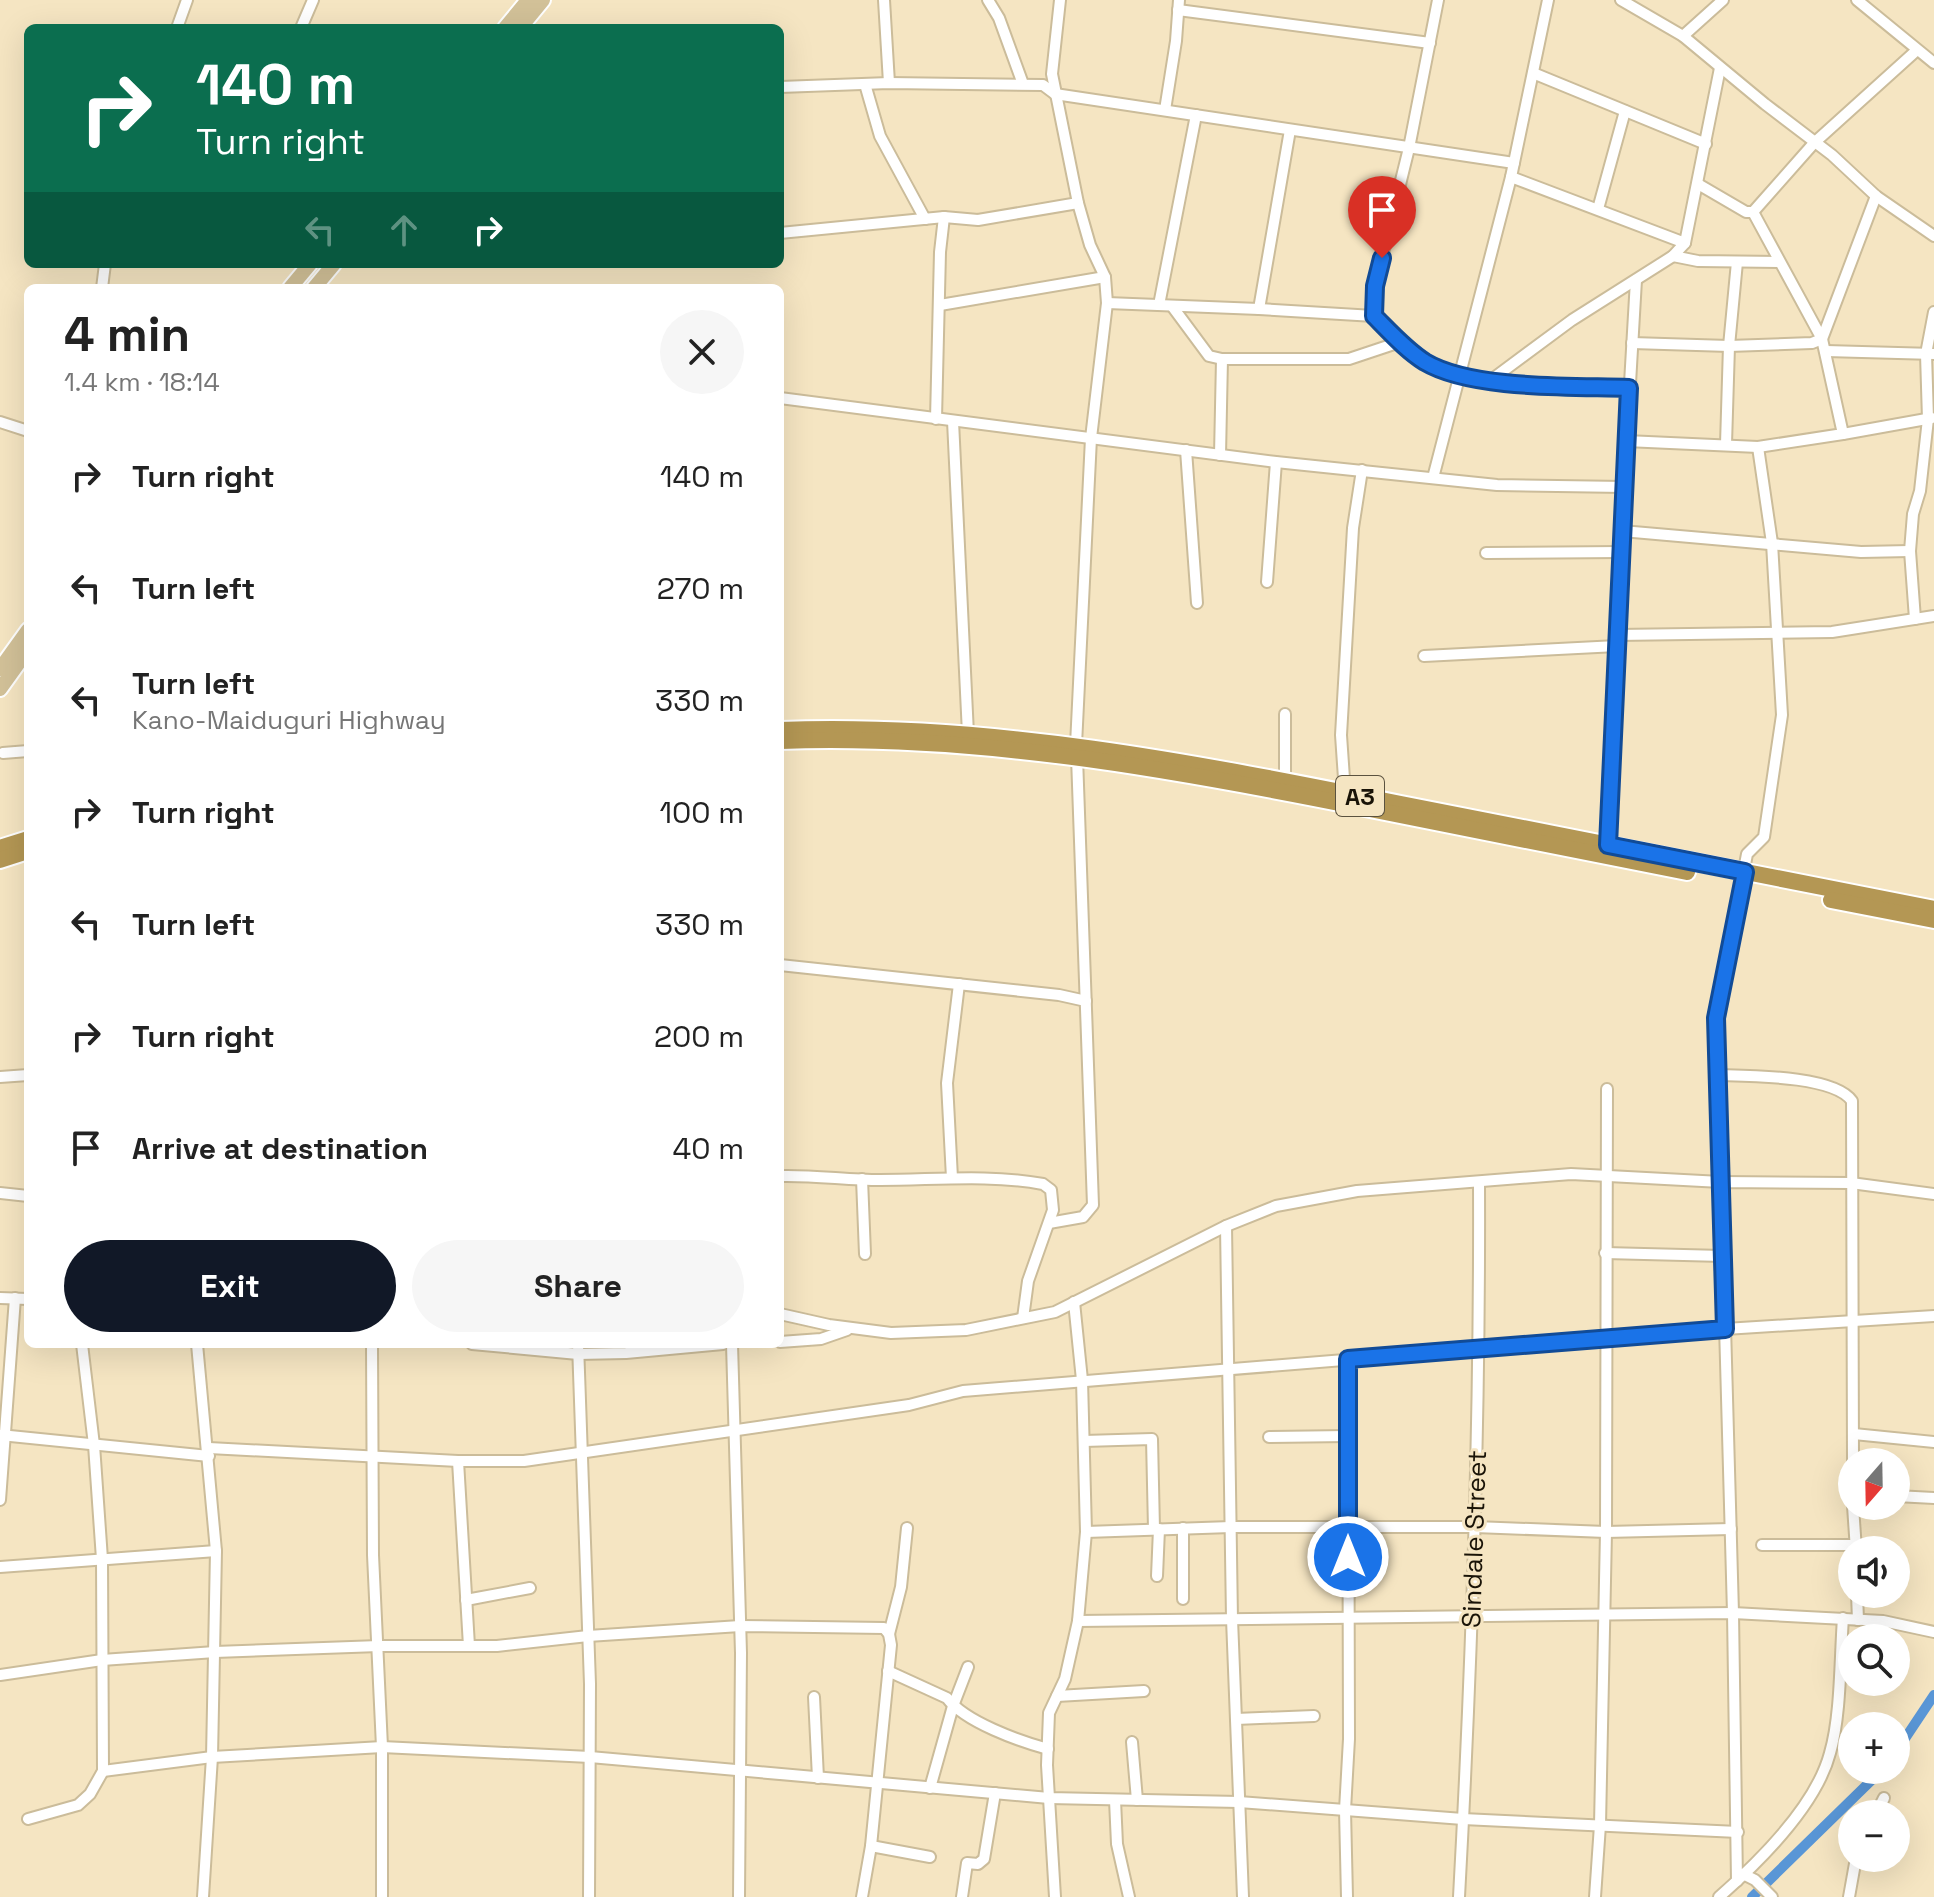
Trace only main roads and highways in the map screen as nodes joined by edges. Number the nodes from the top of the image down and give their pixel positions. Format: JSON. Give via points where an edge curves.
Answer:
{"nodes":[{"id":1,"x":528,"y":0,"type":"edge"},
{"id":2,"x":543,"y":0,"type":"edge"},
{"id":3,"x":508,"y":24,"type":"edge"},
{"id":4,"x":523,"y":24,"type":"edge"},
{"id":5,"x":307,"y":268,"type":"edge"},
{"id":6,"x":331,"y":268,"type":"edge"},
{"id":7,"x":293,"y":284,"type":"edge"},
{"id":8,"x":317,"y":284,"type":"edge"},
{"id":9,"x":24,"y":636,"type":"edge"},
{"id":10,"x":24,"y":656,"type":"edge"},
{"id":11,"x":0,"y":669,"type":"edge"},
{"id":12,"x":0,"y":689,"type":"edge"},
{"id":13,"x":784,"y":730,"type":"edge"},
{"id":14,"x":784,"y":741,"type":"edge"},
{"id":15,"x":1077,"y":751,"type":"junction"},
{"id":16,"x":24,"y":840,"type":"edge"},
{"id":17,"x":0,"y":848,"type":"edge"},
{"id":18,"x":24,"y":852,"type":"edge"},
{"id":19,"x":0,"y":860,"type":"edge"},
{"id":20,"x":1744,"y":877,"type":"junction"},
{"id":21,"x":1934,"y":909,"type":"edge"},
{"id":22,"x":1934,"y":920,"type":"edge"}],
"edges":[{"from":1,"to":3,"type":"main road"},
{"from":2,"to":4,"type":"main road"},
{"from":5,"to":7,"type":"main road"},
{"from":6,"to":8,"type":"main road"},
{"from":9,"to":11,"type":"main road"},
{"from":10,"to":12,"type":"main road"},
{"from":13,"to":15,"type":"highway","number":"A3","via":[[968,734]]},
{"from":14,"to":15,"type":"highway","number":"A3"},
{"from":15,"to":20,"type":"highway","number":"A3"},
{"from":15,"to":20,"type":"highway","number":"A3","via":[[1144,754],[1608,845]]},
{"from":16,"to":17,"type":"highway"},
{"from":18,"to":19,"type":"highway"},
{"from":20,"to":21,"type":"highway","number":"A3"},
{"from":20,"to":22,"type":"highway","number":"A3"}]}
